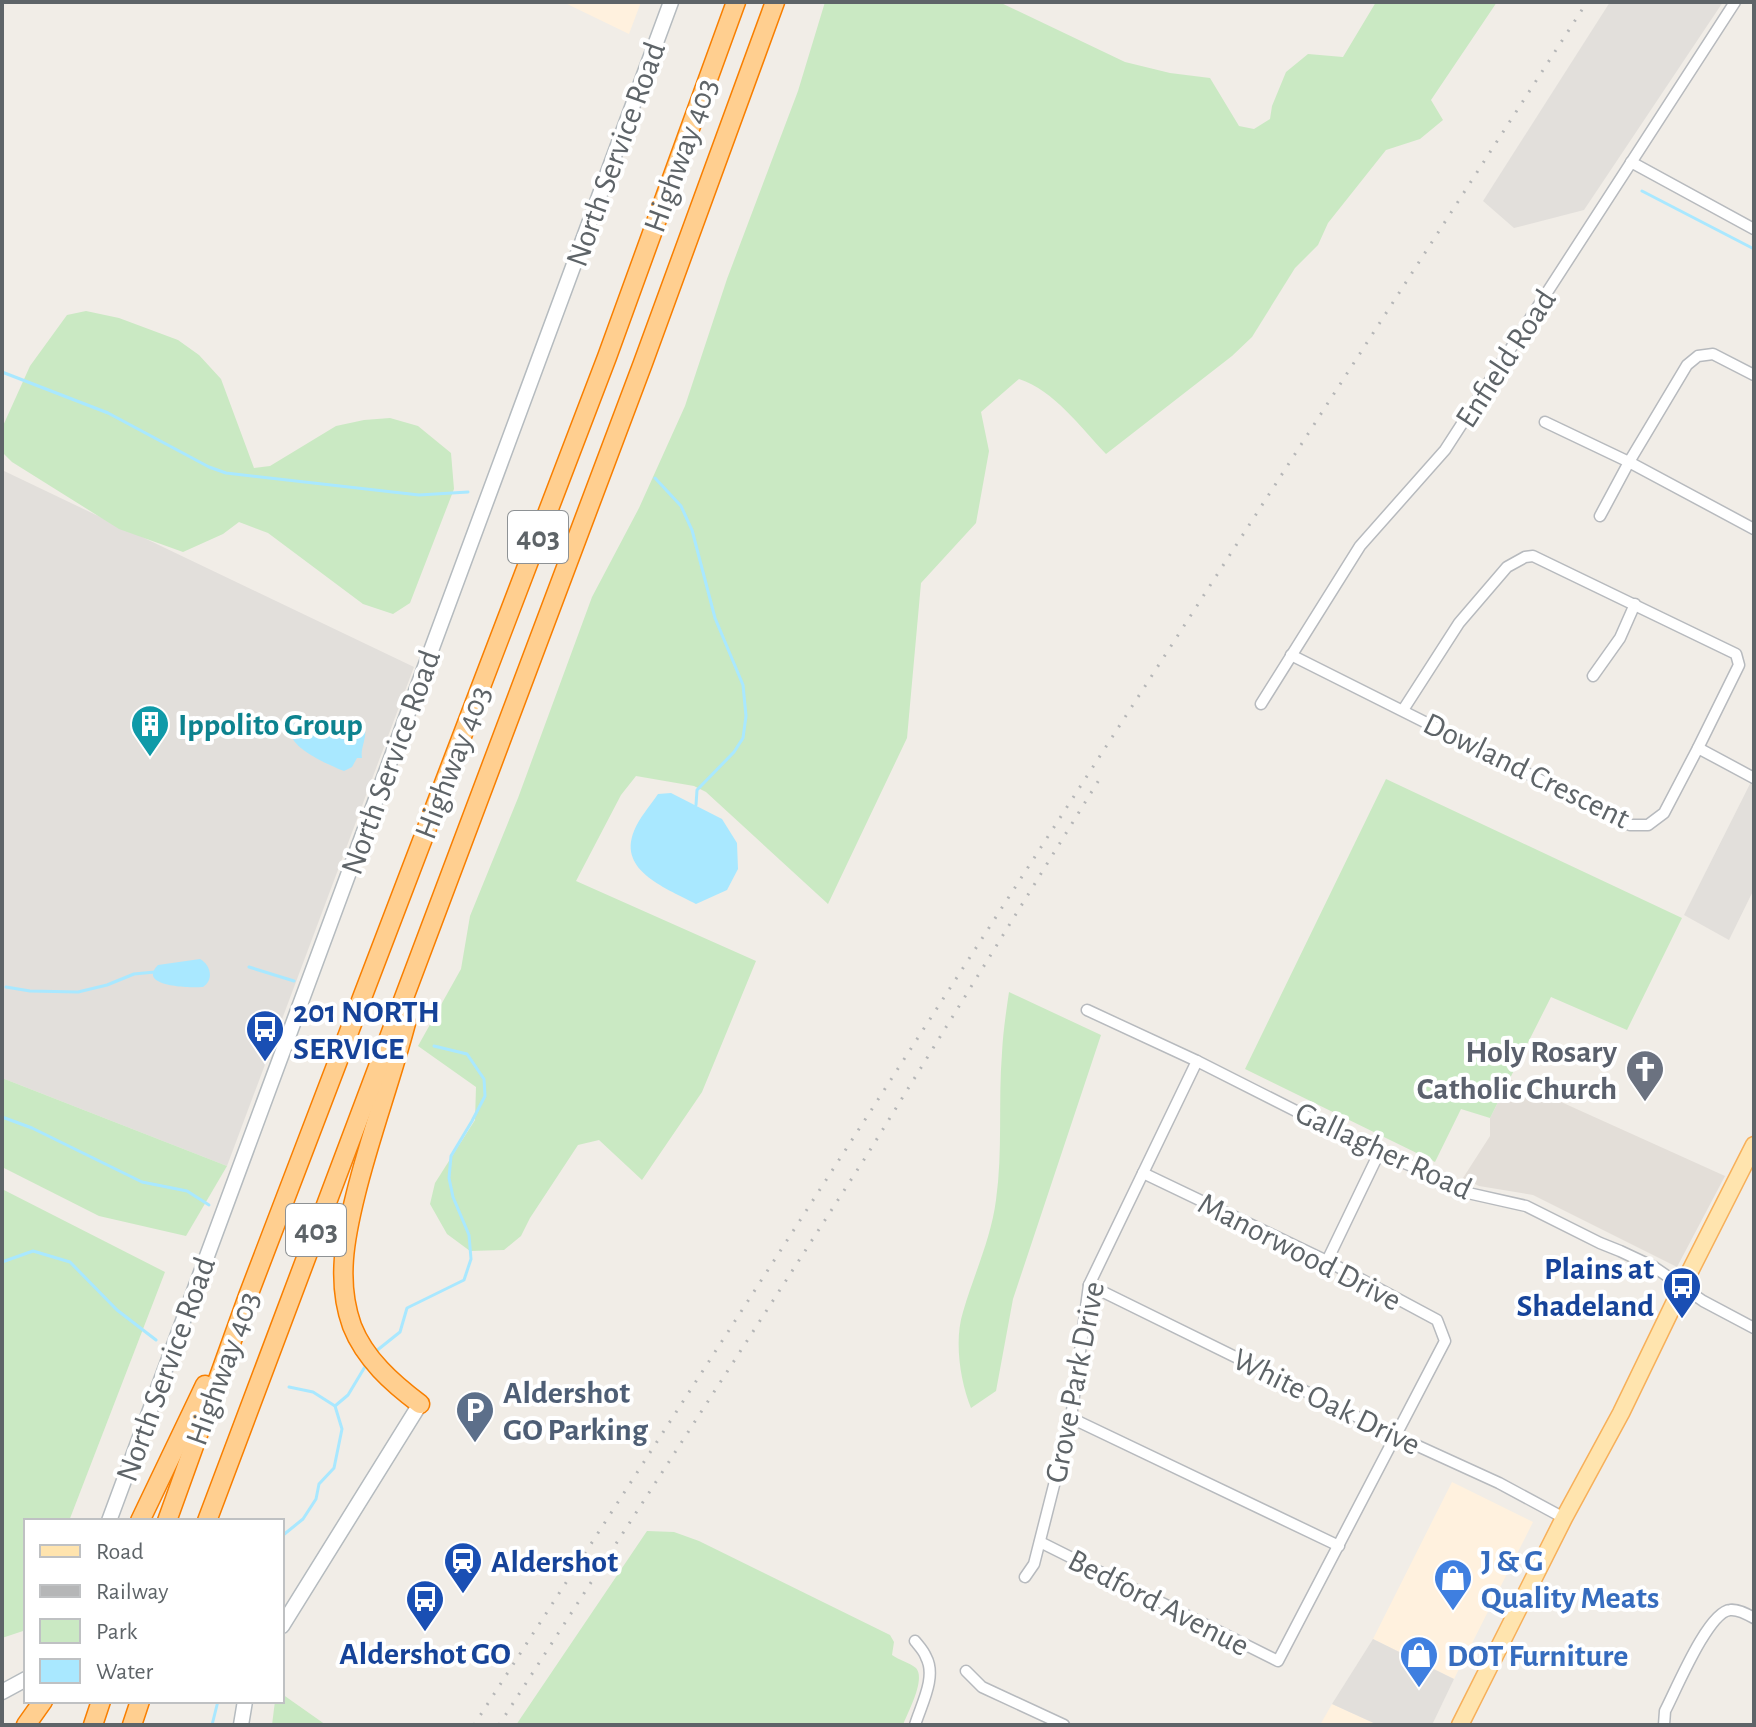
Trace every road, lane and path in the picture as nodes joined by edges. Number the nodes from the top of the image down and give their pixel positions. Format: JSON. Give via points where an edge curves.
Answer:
{"nodes":[{"id":1,"x":671,"y":2,"type":"edge"},
{"id":2,"x":736,"y":2,"type":"edge"},
{"id":3,"x":775,"y":2,"type":"edge"},
{"id":4,"x":1735,"y":2,"type":"edge"},
{"id":5,"x":1631,"y":162,"type":"junction"},
{"id":6,"x":1754,"y":229,"type":"edge"},
{"id":7,"x":1754,"y":375,"type":"edge"},
{"id":8,"x":1545,"y":422,"type":"dead end"},
{"id":9,"x":1629,"y":462,"type":"junction"},
{"id":10,"x":1600,"y":516,"type":"dead end"},
{"id":11,"x":1754,"y":529,"type":"edge"},
{"id":12,"x":1635,"y":604,"type":"junction"},
{"id":13,"x":1291,"y":655,"type":"junction"},
{"id":14,"x":1593,"y":676,"type":"dead end"},
{"id":15,"x":1261,"y":704,"type":"dead end"},
{"id":16,"x":1403,"y":710,"type":"junction"},
{"id":17,"x":1698,"y":748,"type":"junction"},
{"id":18,"x":1754,"y":778,"type":"edge"},
{"id":19,"x":428,"y":939,"type":"junction"},
{"id":20,"x":1087,"y":1010,"type":"dead end"},
{"id":21,"x":1197,"y":1061,"type":"junction"},
{"id":22,"x":1754,"y":1145,"type":"edge"},
{"id":23,"x":1379,"y":1153,"type":"junction"},
{"id":24,"x":1143,"y":1173,"type":"junction"},
{"id":25,"x":1327,"y":1261,"type":"junction"},
{"id":26,"x":1089,"y":1285,"type":"junction"},
{"id":27,"x":1682,"y":1287,"type":"junction"},
{"id":28,"x":248,"y":1296,"type":"junction"},
{"id":29,"x":1754,"y":1328,"type":"edge"},
{"id":30,"x":420,"y":1404,"type":"joint"},
{"id":31,"x":1071,"y":1418,"type":"junction"},
{"id":32,"x":1396,"y":1436,"type":"junction"},
{"id":33,"x":1564,"y":1518,"type":"junction"},
{"id":34,"x":110,"y":1519,"type":"edge"},
{"id":35,"x":141,"y":1519,"type":"edge"},
{"id":36,"x":168,"y":1519,"type":"edge"},
{"id":37,"x":208,"y":1519,"type":"edge"},
{"id":38,"x":1040,"y":1542,"type":"junction"},
{"id":39,"x":1339,"y":1546,"type":"junction"},
{"id":40,"x":1025,"y":1577,"type":"dead end"},
{"id":41,"x":1754,"y":1618,"type":"edge"},
{"id":42,"x":284,"y":1623,"type":"edge"},
{"id":43,"x":915,"y":1641,"type":"dead end"},
{"id":44,"x":966,"y":1671,"type":"dead end"},
{"id":45,"x":24,"y":1680,"type":"edge"},
{"id":46,"x":2,"y":1692,"type":"edge"},
{"id":47,"x":42,"y":1703,"type":"edge"},
{"id":48,"x":100,"y":1703,"type":"edge"},
{"id":49,"x":139,"y":1703,"type":"edge"},
{"id":50,"x":245,"y":1703,"type":"edge"},
{"id":51,"x":26,"y":1725,"type":"edge"},
{"id":52,"x":93,"y":1725,"type":"edge"},
{"id":53,"x":132,"y":1725,"type":"edge"},
{"id":54,"x":241,"y":1725,"type":"edge"},
{"id":55,"x":915,"y":1725,"type":"edge"},
{"id":56,"x":1064,"y":1725,"type":"edge"},
{"id":57,"x":1460,"y":1725,"type":"edge"},
{"id":58,"x":1664,"y":1725,"type":"edge"}],
"edges":[{"from":1,"to":34,"type":"street","name":"North Service Road"},
{"from":2,"to":28,"type":"highway","name":"Highway 403","number":"403","via":[[607,357]]},
{"from":3,"to":19,"type":"highway","name":"Highway 403","number":"403"},
{"from":4,"to":5,"type":"street","name":"Enfield Road"},
{"from":5,"to":6,"type":"street"},
{"from":5,"to":13,"type":"street","name":"Enfield Road","via":[[1445,450],[1360,546]]},
{"from":7,"to":9,"type":"street","via":[[1713,354],[1698,356],[1687,365]]},
{"from":8,"to":9,"type":"street"},
{"from":9,"to":10,"type":"street"},
{"from":9,"to":11,"type":"street"},
{"from":12,"to":14,"type":"street","via":[[1620,638]]},
{"from":12,"to":16,"type":"street","name":"Dowland Crescent","via":[[1533,556],[1525,557],[1507,567],[1459,623]]},
{"from":12,"to":17,"type":"street","name":"Dowland Crescent","via":[[1736,654],[1739,665]]},
{"from":13,"to":15,"type":"street","name":"Enfield Road"},
{"from":13,"to":16,"type":"street","name":"Dowland Crescent"},
{"from":16,"to":17,"type":"street","name":"Dowland Crescent","via":[[1630,825],[1648,825],[1664,813]]},
{"from":17,"to":18,"type":"street"},
{"from":19,"to":30,"type":"highway","via":[[366,1152],[345,1237],[343,1281],[352,1327],[370,1357]]},
{"from":19,"to":37,"type":"highway","name":"Highway 403","number":"403"},
{"from":20,"to":21,"type":"street","name":"Gallagher Road"},
{"from":21,"to":23,"type":"street","name":"Gallagher Road"},
{"from":21,"to":24,"type":"street","name":"Grove Park Drive"},
{"from":22,"to":27,"type":"main road"},
{"from":23,"to":25,"type":"street"},
{"from":23,"to":27,"type":"street","name":"Gallagher Road","via":[[1468,1193],[1526,1206],[1654,1267]]},
{"from":24,"to":25,"type":"street","name":"Manorwood Drive"},
{"from":24,"to":26,"type":"street","name":"Grove Park Drive"},
{"from":25,"to":32,"type":"street","name":"Manorwood Drive","via":[[1437,1320],[1445,1341]]},
{"from":26,"to":31,"type":"street","name":"Grove Park Drive"},
{"from":26,"to":32,"type":"street","name":"White Oak Drive"},
{"from":27,"to":29,"type":"street","name":"Gallagher Road"},
{"from":27,"to":33,"type":"main road"},
{"from":28,"to":35,"type":"highway"},
{"from":28,"to":36,"type":"highway","name":"Highway 403","number":"403"},
{"from":30,"to":42,"type":"street"},
{"from":31,"to":38,"type":"street","name":"Grove Park Drive"},
{"from":31,"to":39,"type":"street"},
{"from":32,"to":33,"type":"street","name":"White Oak Drive"},
{"from":32,"to":39,"type":"street"},
{"from":33,"to":57,"type":"main road"},
{"from":38,"to":39,"type":"street","name":"Bedford Avenue","via":[[1278,1661]]},
{"from":38,"to":40,"type":"street","name":"Grove Park Drive"},
{"from":41,"to":58,"type":"street","via":[[1733,1609],[1707,1628],[1665,1711]]},
{"from":43,"to":55,"type":"street","via":[[927,1657],[930,1679]]},
{"from":44,"to":56,"type":"street","via":[[982,1687]]},
{"from":45,"to":46,"type":"street"},
{"from":47,"to":51,"type":"highway"},
{"from":48,"to":52,"type":"highway"},
{"from":49,"to":53,"type":"highway"},
{"from":50,"to":54,"type":"street"}]}
